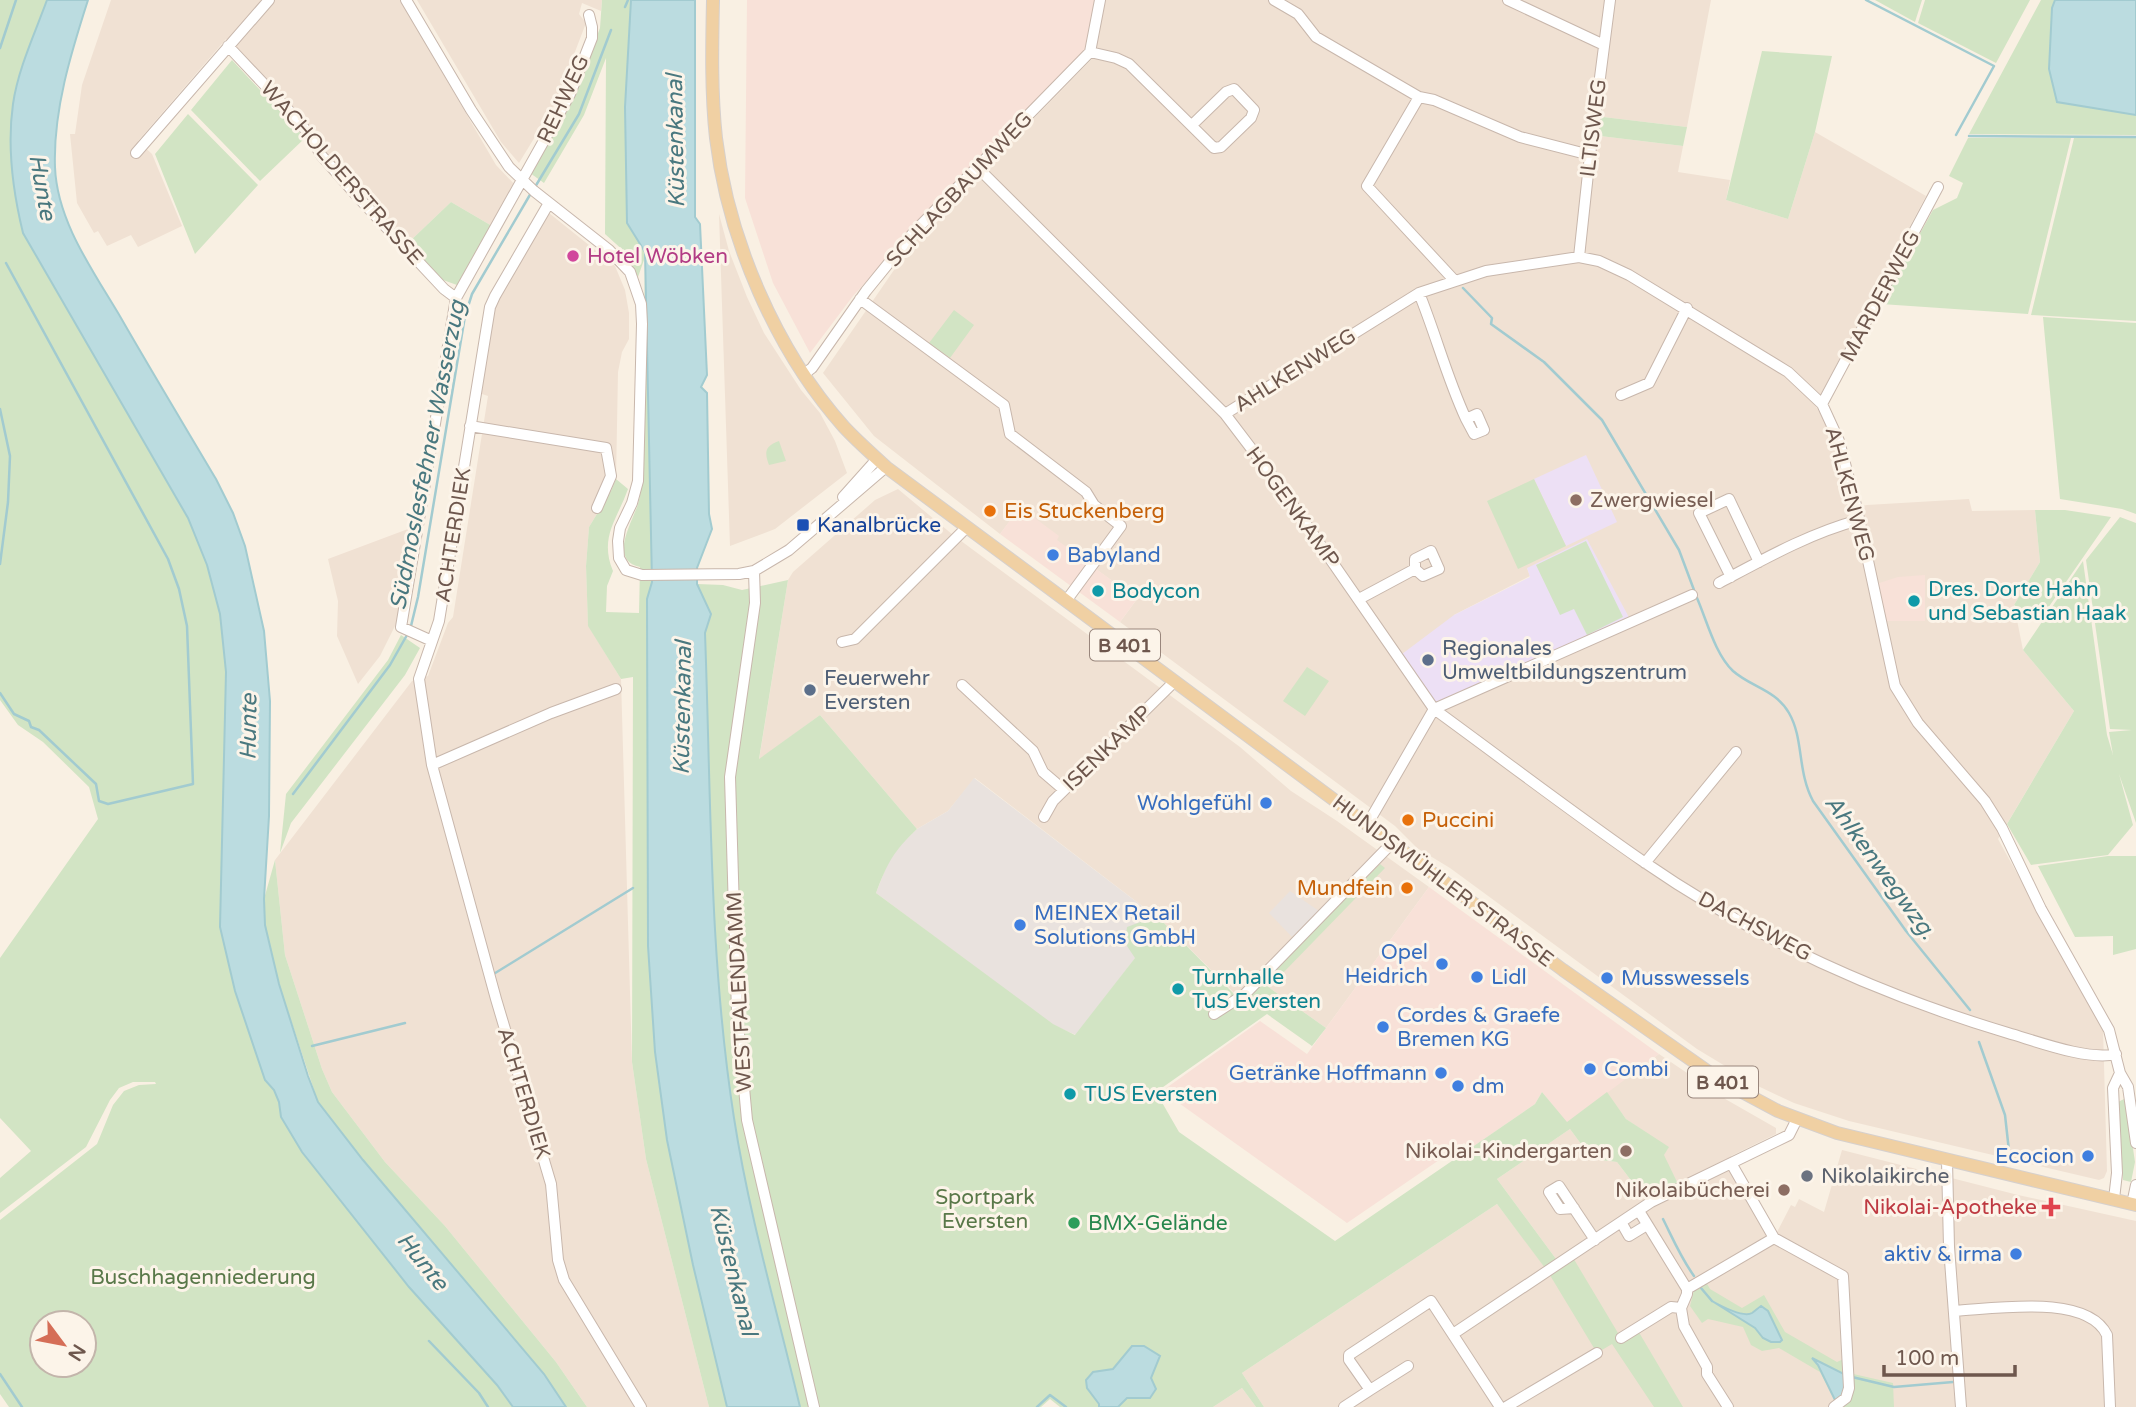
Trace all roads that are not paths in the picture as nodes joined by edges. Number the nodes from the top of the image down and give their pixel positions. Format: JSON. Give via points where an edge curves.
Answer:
{"nodes":[{"id":1,"x":269,"y":0,"type":"edge"},
{"id":2,"x":406,"y":0,"type":"edge"},
{"id":3,"x":713,"y":0,"type":"edge"},
{"id":4,"x":1100,"y":0,"type":"edge"},
{"id":5,"x":1274,"y":0,"type":"edge"},
{"id":6,"x":1508,"y":0,"type":"edge"},
{"id":7,"x":1611,"y":0,"type":"edge"},
{"id":8,"x":589,"y":15,"type":"dead end"},
{"id":9,"x":1604,"y":45,"type":"junction"},
{"id":10,"x":228,"y":46,"type":"junction"},
{"id":11,"x":1090,"y":52,"type":"junction"},
{"id":12,"x":1419,"y":97,"type":"junction"},
{"id":13,"x":1192,"y":125,"type":"junction"},
{"id":14,"x":135,"y":153,"type":"dead end"},
{"id":15,"x":1590,"y":155,"type":"junction"},
{"id":16,"x":977,"y":167,"type":"junction"},
{"id":17,"x":1938,"y":187,"type":"dead end"},
{"id":18,"x":531,"y":188,"type":"junction"},
{"id":19,"x":549,"y":203,"type":"junction"},
{"id":20,"x":1579,"y":257,"type":"junction"},
{"id":21,"x":1454,"y":280,"type":"junction"},
{"id":22,"x":1419,"y":293,"type":"junction"},
{"id":23,"x":456,"y":298,"type":"junction"},
{"id":24,"x":860,"y":299,"type":"junction"},
{"id":25,"x":1687,"y":308,"type":"junction"},
{"id":26,"x":804,"y":374,"type":"junction"},
{"id":27,"x":1621,"y":395,"type":"dead end"},
{"id":28,"x":1822,"y":404,"type":"junction"},
{"id":29,"x":1226,"y":414,"type":"junction"},
{"id":30,"x":1466,"y":419,"type":"dead end"},
{"id":31,"x":470,"y":426,"type":"junction"},
{"id":32,"x":882,"y":463,"type":"junction"},
{"id":33,"x":597,"y":508,"type":"dead end"},
{"id":34,"x":1859,"y":520,"type":"junction"},
{"id":35,"x":967,"y":527,"type":"junction"},
{"id":36,"x":1759,"y":562,"type":"junction"},
{"id":37,"x":1415,"y":569,"type":"dead end"},
{"id":38,"x":754,"y":571,"type":"junction"},
{"id":39,"x":1731,"y":577,"type":"junction"},
{"id":40,"x":1719,"y":583,"type":"dead end"},
{"id":41,"x":1692,"y":595,"type":"dead end"},
{"id":42,"x":1359,"y":600,"type":"junction"},
{"id":43,"x":1066,"y":601,"type":"junction"},
{"id":44,"x":432,"y":641,"type":"junction"},
{"id":45,"x":842,"y":642,"type":"dead end"},
{"id":46,"x":1174,"y":682,"type":"junction"},
{"id":47,"x":962,"y":685,"type":"dead end"},
{"id":48,"x":616,"y":689,"type":"dead end"},
{"id":49,"x":1434,"y":709,"type":"junction"},
{"id":50,"x":1736,"y":752,"type":"dead end"},
{"id":51,"x":432,"y":765,"type":"junction"},
{"id":52,"x":1064,"y":790,"type":"junction"},
{"id":53,"x":1044,"y":817,"type":"dead end"},
{"id":54,"x":1367,"y":825,"type":"junction"},
{"id":55,"x":1392,"y":843,"type":"junction"},
{"id":56,"x":1645,"y":863,"type":"junction"},
{"id":57,"x":1214,"y":1014,"type":"dead end"},
{"id":58,"x":2116,"y":1054,"type":"junction"},
{"id":59,"x":2120,"y":1073,"type":"junction"},
{"id":60,"x":1797,"y":1119,"type":"junction"},
{"id":61,"x":2136,"y":1143,"type":"edge"},
{"id":62,"x":1947,"y":1161,"type":"junction"},
{"id":63,"x":1731,"y":1163,"type":"junction"},
{"id":64,"x":2136,"y":1185,"type":"edge"},
{"id":65,"x":2114,"y":1199,"type":"junction"},
{"id":66,"x":2134,"y":1205,"type":"edge"},
{"id":67,"x":1574,"y":1209,"type":"dead end"},
{"id":68,"x":1639,"y":1211,"type":"junction"},
{"id":69,"x":1621,"y":1222,"type":"junction"},
{"id":70,"x":1647,"y":1225,"type":"junction"},
{"id":71,"x":1774,"y":1238,"type":"junction"},
{"id":72,"x":1595,"y":1240,"type":"junction"},
{"id":73,"x":1687,"y":1289,"type":"junction"},
{"id":74,"x":1681,"y":1308,"type":"junction"},
{"id":75,"x":1954,"y":1311,"type":"junction"},
{"id":76,"x":1453,"y":1334,"type":"junction"},
{"id":77,"x":1621,"y":1338,"type":"dead end"},
{"id":78,"x":1597,"y":1353,"type":"dead end"},
{"id":79,"x":1408,"y":1366,"type":"dead end"},
{"id":80,"x":1370,"y":1390,"type":"junction"},
{"id":81,"x":641,"y":1407,"type":"edge"},
{"id":82,"x":814,"y":1407,"type":"edge"},
{"id":83,"x":1344,"y":1407,"type":"edge"},
{"id":84,"x":1500,"y":1407,"type":"edge"},
{"id":85,"x":1506,"y":1407,"type":"edge"},
{"id":86,"x":1728,"y":1407,"type":"edge"},
{"id":87,"x":1834,"y":1407,"type":"edge"},
{"id":88,"x":1961,"y":1407,"type":"edge"},
{"id":89,"x":2110,"y":1407,"type":"edge"}],
"edges":[{"from":1,"to":10,"type":"street"},
{"from":2,"to":18,"type":"street","via":[[487,136]]},
{"from":3,"to":26,"type":"main road","number":"B 401","via":[[714,106],[726,196],[759,292]]},
{"from":4,"to":11,"type":"street"},
{"from":5,"to":12,"type":"street","via":[[1298,14],[1316,37]]},
{"from":6,"to":9,"type":"street"},
{"from":7,"to":9,"type":"street","name":"ILTISWEG"},
{"from":8,"to":18,"type":"street","name":"REHWEG","via":[[592,38]]},
{"from":9,"to":15,"type":"street","name":"ILTISWEG"},
{"from":10,"to":14,"type":"street"},
{"from":10,"to":23,"type":"street","name":"WACHOLDERSTRASSE","via":[[309,134],[357,196]]},
{"from":11,"to":13,"type":"street","via":[[1129,64]]},
{"from":11,"to":16,"type":"street","name":"SCHLAGBAUMWEG"},
{"from":12,"to":15,"type":"street","via":[[1520,137]]},
{"from":12,"to":21,"type":"street","via":[[1367,186]]},
{"from":13,"to":13,"type":"street","via":[[1214,148],[1220,147],[1254,110],[1234,89]]},
{"from":15,"to":20,"type":"street","name":"ILTISWEG"},
{"from":16,"to":24,"type":"street","name":"SCHLAGBAUMWEG","via":[[914,232]]},
{"from":16,"to":29,"type":"street","name":"HOGENKAMP"},
{"from":17,"to":28,"type":"street","name":"MARDERWEG"},
{"from":18,"to":19,"type":"street"},
{"from":18,"to":23,"type":"street","name":"REHWEG","via":[[496,231]]},
{"from":19,"to":31,"type":"street","name":"ACHTERDIEK","via":[[490,307]]},
{"from":19,"to":38,"type":"street","via":[[622,261],[636,286],[642,324],[638,481],[621,528],[619,558],[626,570],[642,575]]},
{"from":20,"to":21,"type":"street","name":"AHLKENWEG"},
{"from":20,"to":25,"type":"street","name":"AHLKENWEG","via":[[1599,261]]},
{"from":21,"to":22,"type":"street","name":"AHLKENWEG"},
{"from":22,"to":29,"type":"street","name":"AHLKENWEG"},
{"from":22,"to":30,"type":"street"},
{"from":23,"to":44,"type":"street","via":[[401,627]]},
{"from":24,"to":26,"type":"street","name":"SCHLAGBAUMWEG"},
{"from":24,"to":43,"type":"street","via":[[1004,405],[1010,434],[1086,492],[1094,505],[1121,526]]},
{"from":25,"to":27,"type":"street","via":[[1649,383]]},
{"from":25,"to":28,"type":"street","name":"AHLKENWEG","via":[[1788,372]]},
{"from":26,"to":32,"type":"main road","number":"B 401","via":[[845,428]]},
{"from":28,"to":34,"type":"street","name":"AHLKENWEG","via":[[1839,441]]},
{"from":29,"to":42,"type":"street","name":"HOGENKAMP"},
{"from":31,"to":33,"type":"street","via":[[606,449],[611,476]]},
{"from":31,"to":44,"type":"street","name":"ACHTERDIEK"},
{"from":32,"to":35,"type":"main road","name":"HUNDSMÜHLER STRASSE","number":"B 401"},
{"from":32,"to":38,"type":"street","via":[[789,550]]},
{"from":34,"to":36,"type":"street"},
{"from":34,"to":58,"type":"street","name":"AHLKENWEG","via":[[1895,686],[1918,723],[1996,819],[2109,1030]]},
{"from":35,"to":43,"type":"main road","name":"HUNDSMÜHLER STRASSE","number":"B 401"},
{"from":35,"to":45,"type":"street","via":[[855,639]]},
{"from":36,"to":39,"type":"street"},
{"from":36,"to":39,"type":"street","via":[[1729,499],[1699,513]]},
{"from":37,"to":42,"type":"street"},
{"from":38,"to":82,"type":"street","name":"WESTFALENDAMM","via":[[755,603],[730,777],[737,1012],[747,1120]]},
{"from":39,"to":40,"type":"street"},
{"from":41,"to":49,"type":"street"},
{"from":42,"to":49,"type":"street","name":"HOGENKAMP"},
{"from":43,"to":46,"type":"main road","name":"HUNDSMÜHLER STRASSE","number":"B 401"},
{"from":44,"to":51,"type":"street","name":"ACHTERDIEK","via":[[419,679]]},
{"from":46,"to":52,"type":"street","name":"ISENKAMP"},
{"from":46,"to":54,"type":"main road","name":"HUNDSMÜHLER STRASSE","number":"B 401"},
{"from":47,"to":52,"type":"street","via":[[1033,751],[1044,772]]},
{"from":48,"to":51,"type":"street"},
{"from":49,"to":54,"type":"street"},
{"from":49,"to":56,"type":"street","name":"DACHSWEG"},
{"from":50,"to":56,"type":"street"},
{"from":51,"to":81,"type":"street","name":"ACHTERDIEK","via":[[551,1184],[564,1280]]},
{"from":52,"to":53,"type":"street","name":"ISENKAMP"},
{"from":54,"to":55,"type":"main road","name":"HUNDSMÜHLER STRASSE","number":"B 401"},
{"from":55,"to":57,"type":"street","via":[[1245,994]]},
{"from":55,"to":60,"type":"main road","name":"HUNDSMÜHLER STRASSE","number":"B 401","via":[[1702,1068]]},
{"from":56,"to":58,"type":"street","name":"DACHSWEG","via":[[1793,949],[1892,993],[2056,1047],[2105,1057]]},
{"from":58,"to":59,"type":"street","name":"AHLKENWEG"},
{"from":59,"to":61,"type":"street","name":"AHLKENWEG","via":[[2129,1087]]},
{"from":59,"to":65,"type":"street","name":"AHLKENWEG","via":[[2113,1088],[2118,1173]]},
{"from":60,"to":62,"type":"main road","name":"HUNDSMÜHLER STRASSE","number":"B 401"},
{"from":60,"to":63,"type":"street","via":[[1789,1135]]},
{"from":62,"to":65,"type":"main road","name":"HUNDSMÜHLER STRASSE","number":"B 401"},
{"from":62,"to":75,"type":"street"},
{"from":63,"to":68,"type":"street"},
{"from":63,"to":71,"type":"street"},
{"from":64,"to":66,"type":"street"},
{"from":65,"to":66,"type":"main road","name":"HUNDSMÜHLER STRASSE","number":"B 401"},
{"from":67,"to":72,"type":"street"},
{"from":68,"to":69,"type":"street"},
{"from":68,"to":70,"type":"street"},
{"from":69,"to":70,"type":"street","via":[[1629,1236]]},
{"from":69,"to":72,"type":"street"},
{"from":70,"to":73,"type":"street"},
{"from":71,"to":73,"type":"street"},
{"from":71,"to":87,"type":"street","via":[[1843,1276],[1849,1388],[1846,1398]]},
{"from":72,"to":76,"type":"street"},
{"from":73,"to":74,"type":"street"},
{"from":74,"to":77,"type":"street","via":[[1671,1307]]},
{"from":74,"to":86,"type":"street","via":[[1684,1326]]},
{"from":75,"to":88,"type":"street"},
{"from":75,"to":89,"type":"street","via":[[2054,1307],[2090,1316],[2102,1324],[2107,1335]]},
{"from":76,"to":80,"type":"street","via":[[1431,1301],[1357,1349],[1349,1360]]},
{"from":76,"to":84,"type":"street"},
{"from":78,"to":85,"type":"street"},
{"from":79,"to":80,"type":"street"},
{"from":80,"to":83,"type":"street"}]}
